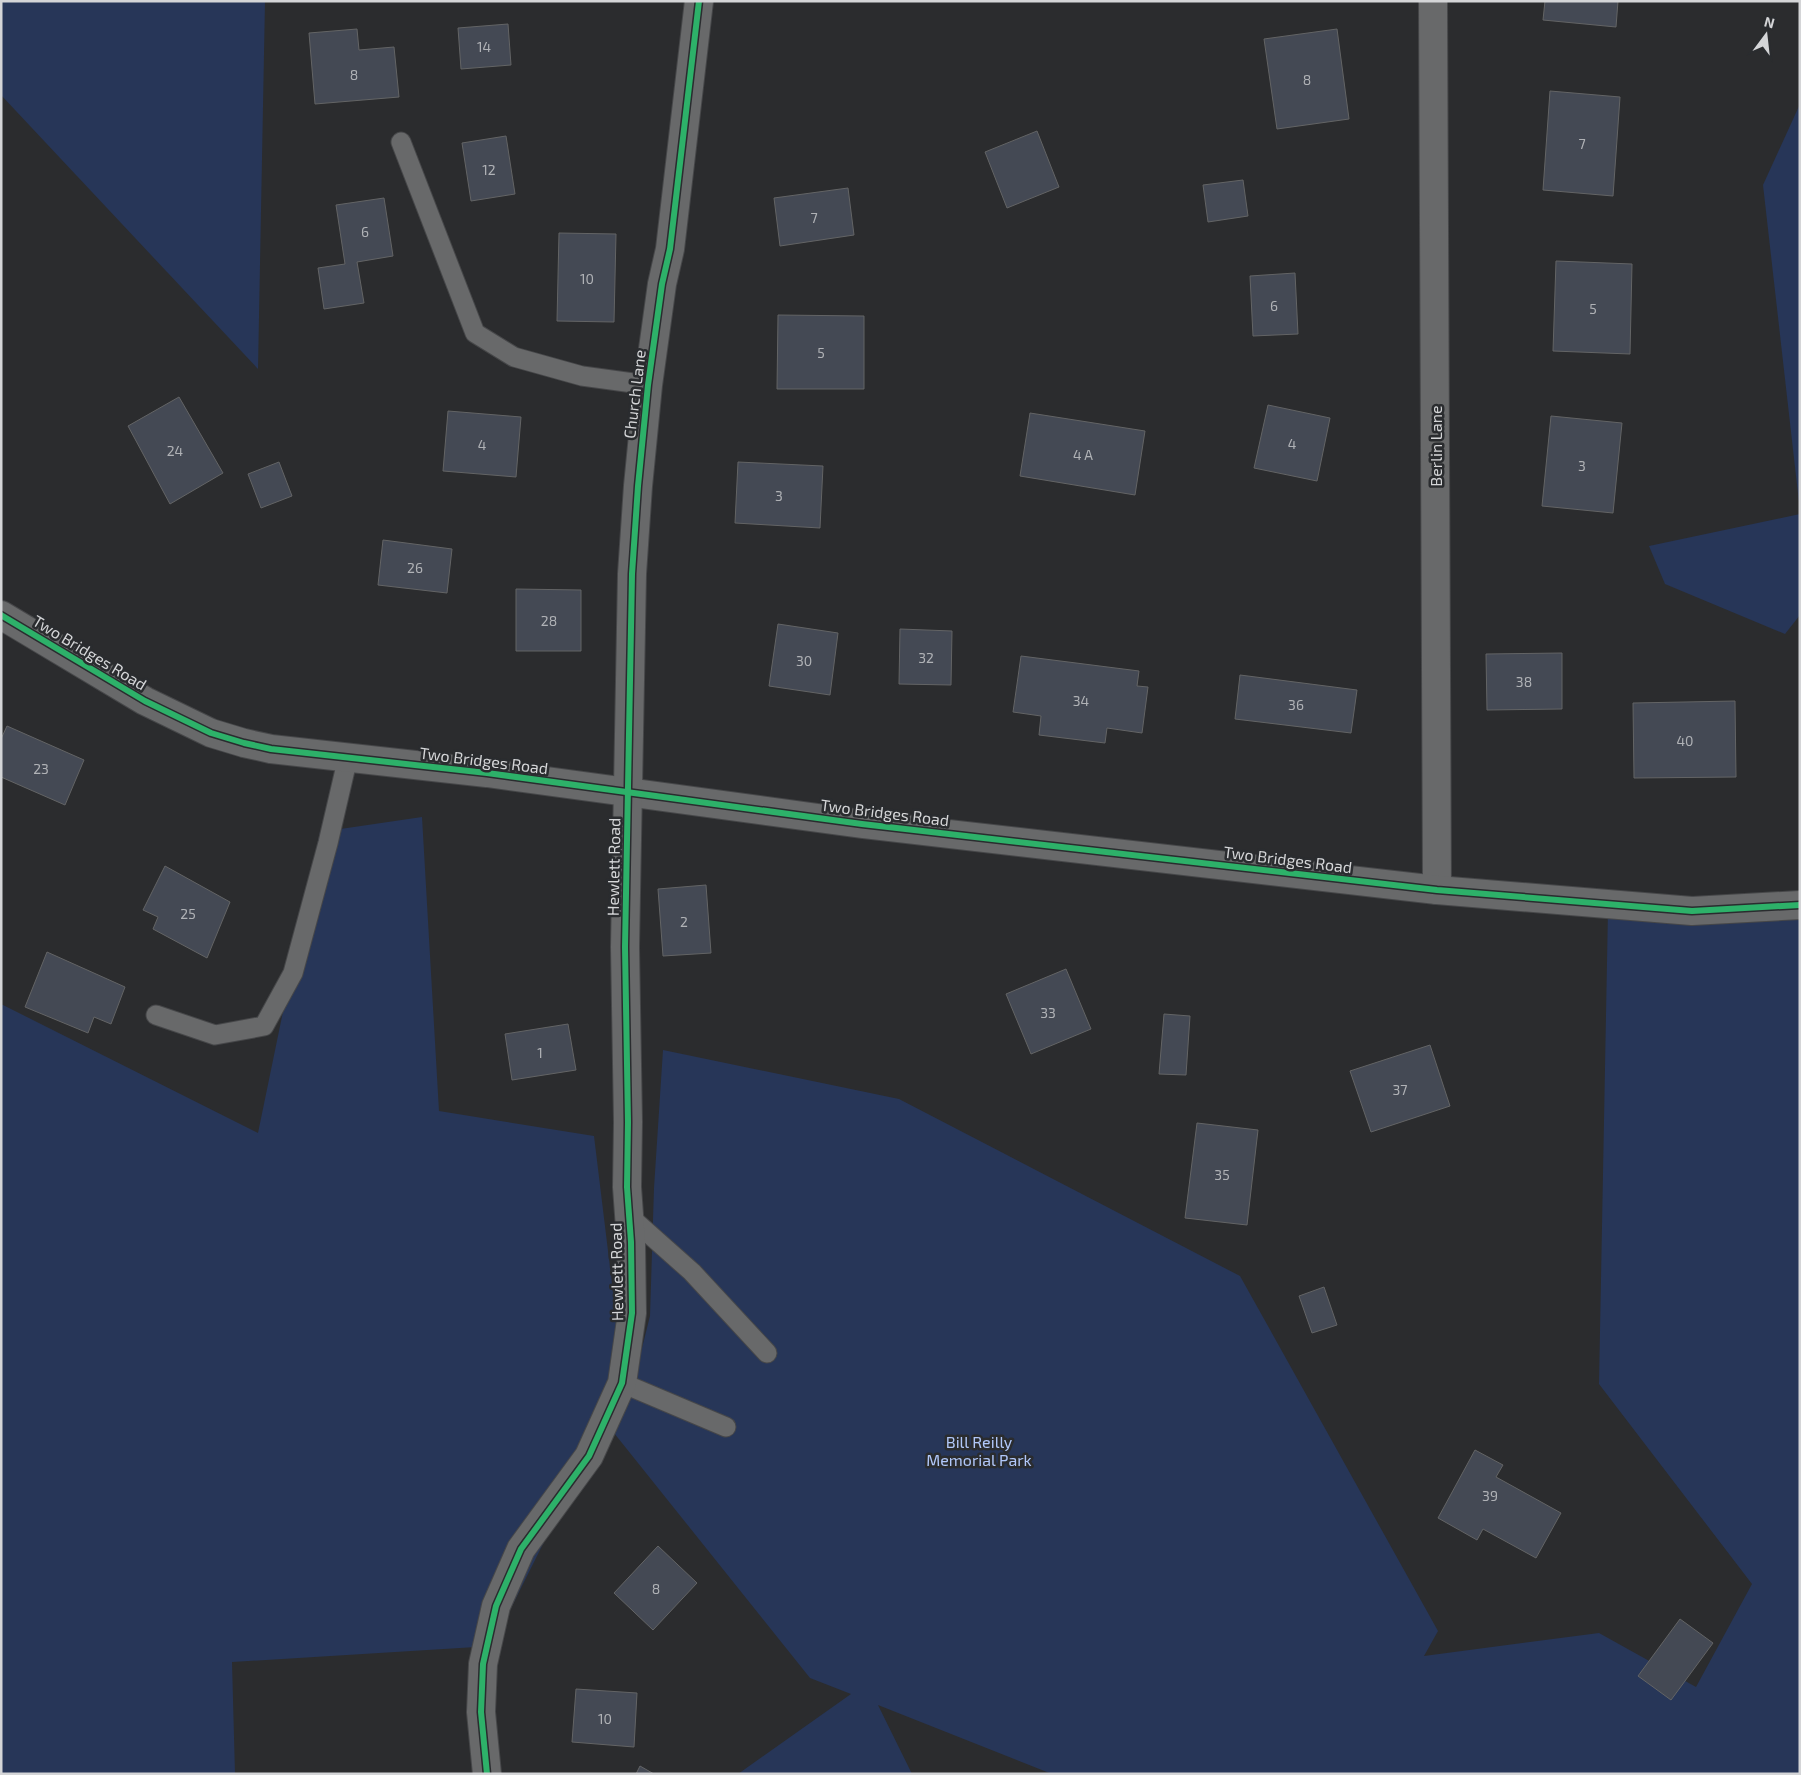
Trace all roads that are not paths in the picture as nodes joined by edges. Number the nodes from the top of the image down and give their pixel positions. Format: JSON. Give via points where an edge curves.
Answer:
{"nodes":[{"id":1,"x":699,"y":1,"type":"edge"},
{"id":2,"x":1434,"y":1,"type":"edge"},
{"id":3,"x":401,"y":142,"type":"dead end"},
{"id":4,"x":648,"y":385,"type":"junction"},
{"id":5,"x":1,"y":615,"type":"edge"},
{"id":6,"x":348,"y":757,"type":"junction"},
{"id":7,"x":627,"y":792,"type":"junction"},
{"id":8,"x":1437,"y":890,"type":"junction"},
{"id":9,"x":1800,"y":905,"type":"edge"},
{"id":10,"x":156,"y":1015,"type":"dead end"},
{"id":11,"x":629,"y":1216,"type":"junction"},
{"id":12,"x":767,"y":1353,"type":"dead end"},
{"id":13,"x":622,"y":1383,"type":"junction"},
{"id":14,"x":726,"y":1427,"type":"dead end"},
{"id":15,"x":487,"y":1774,"type":"edge"}],
"edges":[{"from":1,"to":4,"type":"street","name":"Church Lane","via":[[670,249]]},
{"from":2,"to":8,"type":"street","name":"Berlin Lane"},
{"from":3,"to":4,"type":"lane","via":[[475,333],[514,357],[582,376]]},
{"from":4,"to":7,"type":"street","name":"Church Lane","via":[[632,574]]},
{"from":5,"to":6,"type":"street","name":"Two Bridges Road","via":[[145,701],[212,733],[271,749]]},
{"from":6,"to":7,"type":"street","name":"Two Bridges Road"},
{"from":6,"to":10,"type":"lane","via":[[293,973],[264,1026],[216,1036]]},
{"from":7,"to":8,"type":"street","name":"Two Bridges Road","via":[[862,824]]},
{"from":7,"to":11,"type":"street","name":"Hewlett Road","via":[[625,947]]},
{"from":8,"to":9,"type":"street","name":"Two Bridges Road","via":[[1692,911]]},
{"from":11,"to":12,"type":"lane","via":[[692,1272]]},
{"from":11,"to":13,"type":"street","name":"Hewlett Road","via":[[632,1313]]},
{"from":13,"to":14,"type":"lane"},
{"from":13,"to":15,"type":"street","name":"Hewlett Road","via":[[589,1456],[521,1549],[496,1606],[484,1664],[480,1712]]}]}
